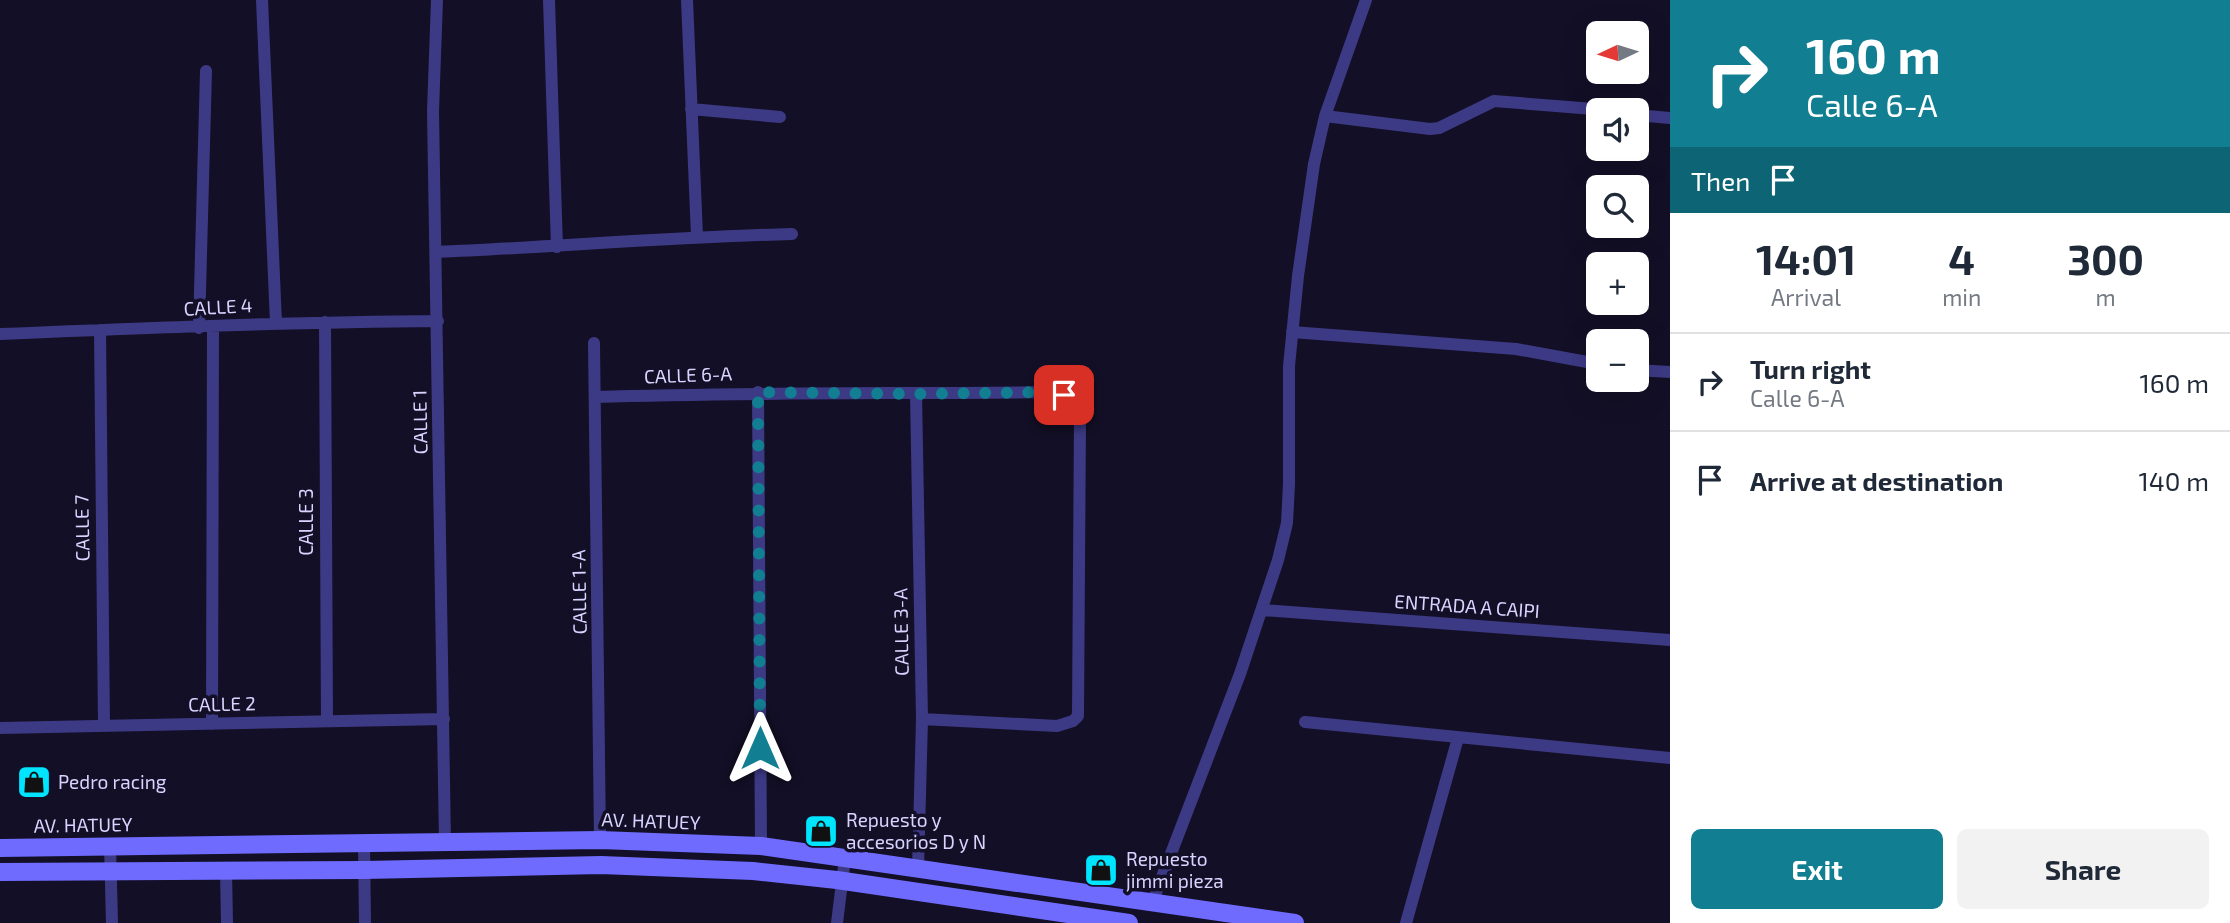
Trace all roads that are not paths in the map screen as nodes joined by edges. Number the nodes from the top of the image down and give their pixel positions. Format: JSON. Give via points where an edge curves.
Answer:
{"nodes":[{"id":1,"x":262,"y":0,"type":"edge"},
{"id":2,"x":437,"y":0,"type":"edge"},
{"id":3,"x":548,"y":0,"type":"edge"},
{"id":4,"x":687,"y":0,"type":"edge"},
{"id":5,"x":1366,"y":0,"type":"edge"},
{"id":6,"x":206,"y":71,"type":"dead end"},
{"id":7,"x":691,"y":109,"type":"junction"},
{"id":8,"x":1586,"y":109,"type":"edge"},
{"id":9,"x":1325,"y":116,"type":"junction"},
{"id":10,"x":1649,"y":116,"type":"edge"},
{"id":11,"x":780,"y":117,"type":"dead end"},
{"id":12,"x":1670,"y":118,"type":"edge"},
{"id":13,"x":792,"y":234,"type":"dead end"},
{"id":14,"x":697,"y":236,"type":"junction"},
{"id":15,"x":557,"y":247,"type":"junction"},
{"id":16,"x":437,"y":252,"type":"junction"},
{"id":17,"x":438,"y":321,"type":"junction"},
{"id":18,"x":324,"y":322,"type":"junction"},
{"id":19,"x":276,"y":323,"type":"junction"},
{"id":20,"x":199,"y":328,"type":"junction"},
{"id":21,"x":213,"y":328,"type":"junction"},
{"id":22,"x":100,"y":330,"type":"junction"},
{"id":23,"x":1292,"y":332,"type":"junction"},
{"id":24,"x":0,"y":334,"type":"edge"},
{"id":25,"x":594,"y":343,"type":"dead end"},
{"id":26,"x":1586,"y":362,"type":"edge"},
{"id":27,"x":1649,"y":371,"type":"edge"},
{"id":28,"x":1670,"y":372,"type":"edge"},
{"id":29,"x":758,"y":392,"type":"junction"},
{"id":30,"x":916,"y":394,"type":"junction"},
{"id":31,"x":596,"y":397,"type":"junction"},
{"id":32,"x":1262,"y":610,"type":"junction"},
{"id":33,"x":1670,"y":635,"type":"edge"},
{"id":34,"x":1670,"y":640,"type":"edge"},
{"id":35,"x":444,"y":719,"type":"junction"},
{"id":36,"x":922,"y":719,"type":"junction"},
{"id":37,"x":327,"y":721,"type":"junction"},
{"id":38,"x":1305,"y":722,"type":"dead end"},
{"id":39,"x":212,"y":724,"type":"junction"},
{"id":40,"x":104,"y":726,"type":"junction"},
{"id":41,"x":0,"y":728,"type":"edge"},
{"id":42,"x":1458,"y":738,"type":"junction"},
{"id":43,"x":1670,"y":758,"type":"edge"},
{"id":44,"x":600,"y":840,"type":"junction"},
{"id":45,"x":444,"y":842,"type":"junction"},
{"id":46,"x":364,"y":844,"type":"junction"},
{"id":47,"x":110,"y":845,"type":"junction"},
{"id":48,"x":761,"y":846,"type":"junction"},
{"id":49,"x":0,"y":848,"type":"edge"},
{"id":50,"x":845,"y":858,"type":"junction"},
{"id":51,"x":918,"y":869,"type":"junction"},
{"id":52,"x":226,"y":870,"type":"junction"},
{"id":53,"x":364,"y":870,"type":"junction"},
{"id":54,"x":112,"y":871,"type":"junction"},
{"id":55,"x":0,"y":872,"type":"edge"},
{"id":56,"x":842,"y":881,"type":"junction"},
{"id":57,"x":1152,"y":903,"type":"junction"},
{"id":58,"x":113,"y":923,"type":"edge"},
{"id":59,"x":227,"y":923,"type":"edge"},
{"id":60,"x":365,"y":923,"type":"edge"},
{"id":61,"x":837,"y":923,"type":"edge"},
{"id":62,"x":1129,"y":923,"type":"edge"},
{"id":63,"x":1295,"y":923,"type":"edge"},
{"id":64,"x":1406,"y":923,"type":"edge"}],
"edges":[{"from":1,"to":19,"type":"street"},
{"from":2,"to":16,"type":"street","name":"CALLE 1","via":[[433,111]]},
{"from":3,"to":15,"type":"street"},
{"from":4,"to":7,"type":"street"},
{"from":5,"to":9,"type":"street"},
{"from":6,"to":20,"type":"street"},
{"from":7,"to":11,"type":"street"},
{"from":7,"to":14,"type":"street"},
{"from":8,"to":9,"type":"street","via":[[1505,100],[1487,103],[1439,128]]},
{"from":9,"to":23,"type":"street","via":[[1314,164]]},
{"from":10,"to":12,"type":"street"},
{"from":13,"to":14,"type":"street"},
{"from":14,"to":15,"type":"street"},
{"from":15,"to":16,"type":"street"},
{"from":16,"to":17,"type":"street","name":"CALLE 1"},
{"from":17,"to":18,"type":"street","name":"CALLE 4"},
{"from":17,"to":35,"type":"street","name":"CALLE 1"},
{"from":18,"to":19,"type":"street","name":"CALLE 4"},
{"from":18,"to":37,"type":"street","name":"CALLE 3"},
{"from":19,"to":21,"type":"street","name":"CALLE 4"},
{"from":20,"to":21,"type":"street","name":"CALLE 4"},
{"from":20,"to":22,"type":"street","name":"CALLE 4"},
{"from":21,"to":39,"type":"street"},
{"from":22,"to":24,"type":"street","name":"CALLE 4"},
{"from":22,"to":40,"type":"street","name":"CALLE 7"},
{"from":23,"to":26,"type":"street","via":[[1516,349]]},
{"from":23,"to":32,"type":"street","via":[[1287,523]]},
{"from":25,"to":31,"type":"street","name":"CALLE 1-A"},
{"from":27,"to":28,"type":"street"},
{"from":29,"to":30,"type":"street","name":"CALLE 6-A"},
{"from":29,"to":31,"type":"street","name":"CALLE 6-A"},
{"from":29,"to":48,"type":"street"},
{"from":30,"to":36,"type":"street","name":"CALLE 3-A"},
{"from":30,"to":36,"type":"street","name":"CALLE 6-A","via":[[1054,392],[1072,401],[1080,418],[1078,716],[1057,726]]},
{"from":31,"to":44,"type":"street","name":"CALLE 1-A"},
{"from":32,"to":34,"type":"street","name":"ENTRADA A CAIPI"},
{"from":32,"to":57,"type":"street"},
{"from":33,"to":34,"type":"street"},
{"from":35,"to":37,"type":"street","name":"CALLE 2"},
{"from":35,"to":45,"type":"street","name":"CALLE 1"},
{"from":36,"to":51,"type":"street","name":"CALLE 3-A"},
{"from":37,"to":39,"type":"street","name":"CALLE 2"},
{"from":38,"to":42,"type":"street"},
{"from":39,"to":40,"type":"street","name":"CALLE 2"},
{"from":40,"to":41,"type":"street","name":"CALLE 2"},
{"from":42,"to":43,"type":"street"},
{"from":42,"to":64,"type":"street"},
{"from":44,"to":45,"type":"main road","name":"AV. HATUEY"},
{"from":44,"to":48,"type":"main road","name":"AV. HATUEY"},
{"from":45,"to":46,"type":"main road","name":"AV. HATUEY"},
{"from":46,"to":47,"type":"main road","name":"AV. HATUEY"},
{"from":46,"to":53,"type":"street"},
{"from":47,"to":49,"type":"main road","name":"AV. HATUEY"},
{"from":47,"to":54,"type":"street"},
{"from":48,"to":50,"type":"main road","name":"AV. HATUEY"},
{"from":50,"to":51,"type":"main road","name":"AV. HATUEY"},
{"from":50,"to":56,"type":"street"},
{"from":51,"to":57,"type":"main road","name":"AV. HATUEY"},
{"from":52,"to":53,"type":"main road"},
{"from":52,"to":54,"type":"main road"},
{"from":52,"to":59,"type":"street"},
{"from":53,"to":56,"type":"main road","via":[[601,865],[753,871]]},
{"from":53,"to":60,"type":"street"},
{"from":54,"to":55,"type":"main road"},
{"from":54,"to":58,"type":"street"},
{"from":56,"to":61,"type":"street"},
{"from":56,"to":62,"type":"main road"},
{"from":57,"to":63,"type":"main road","name":"AV. HATUEY"}]}
